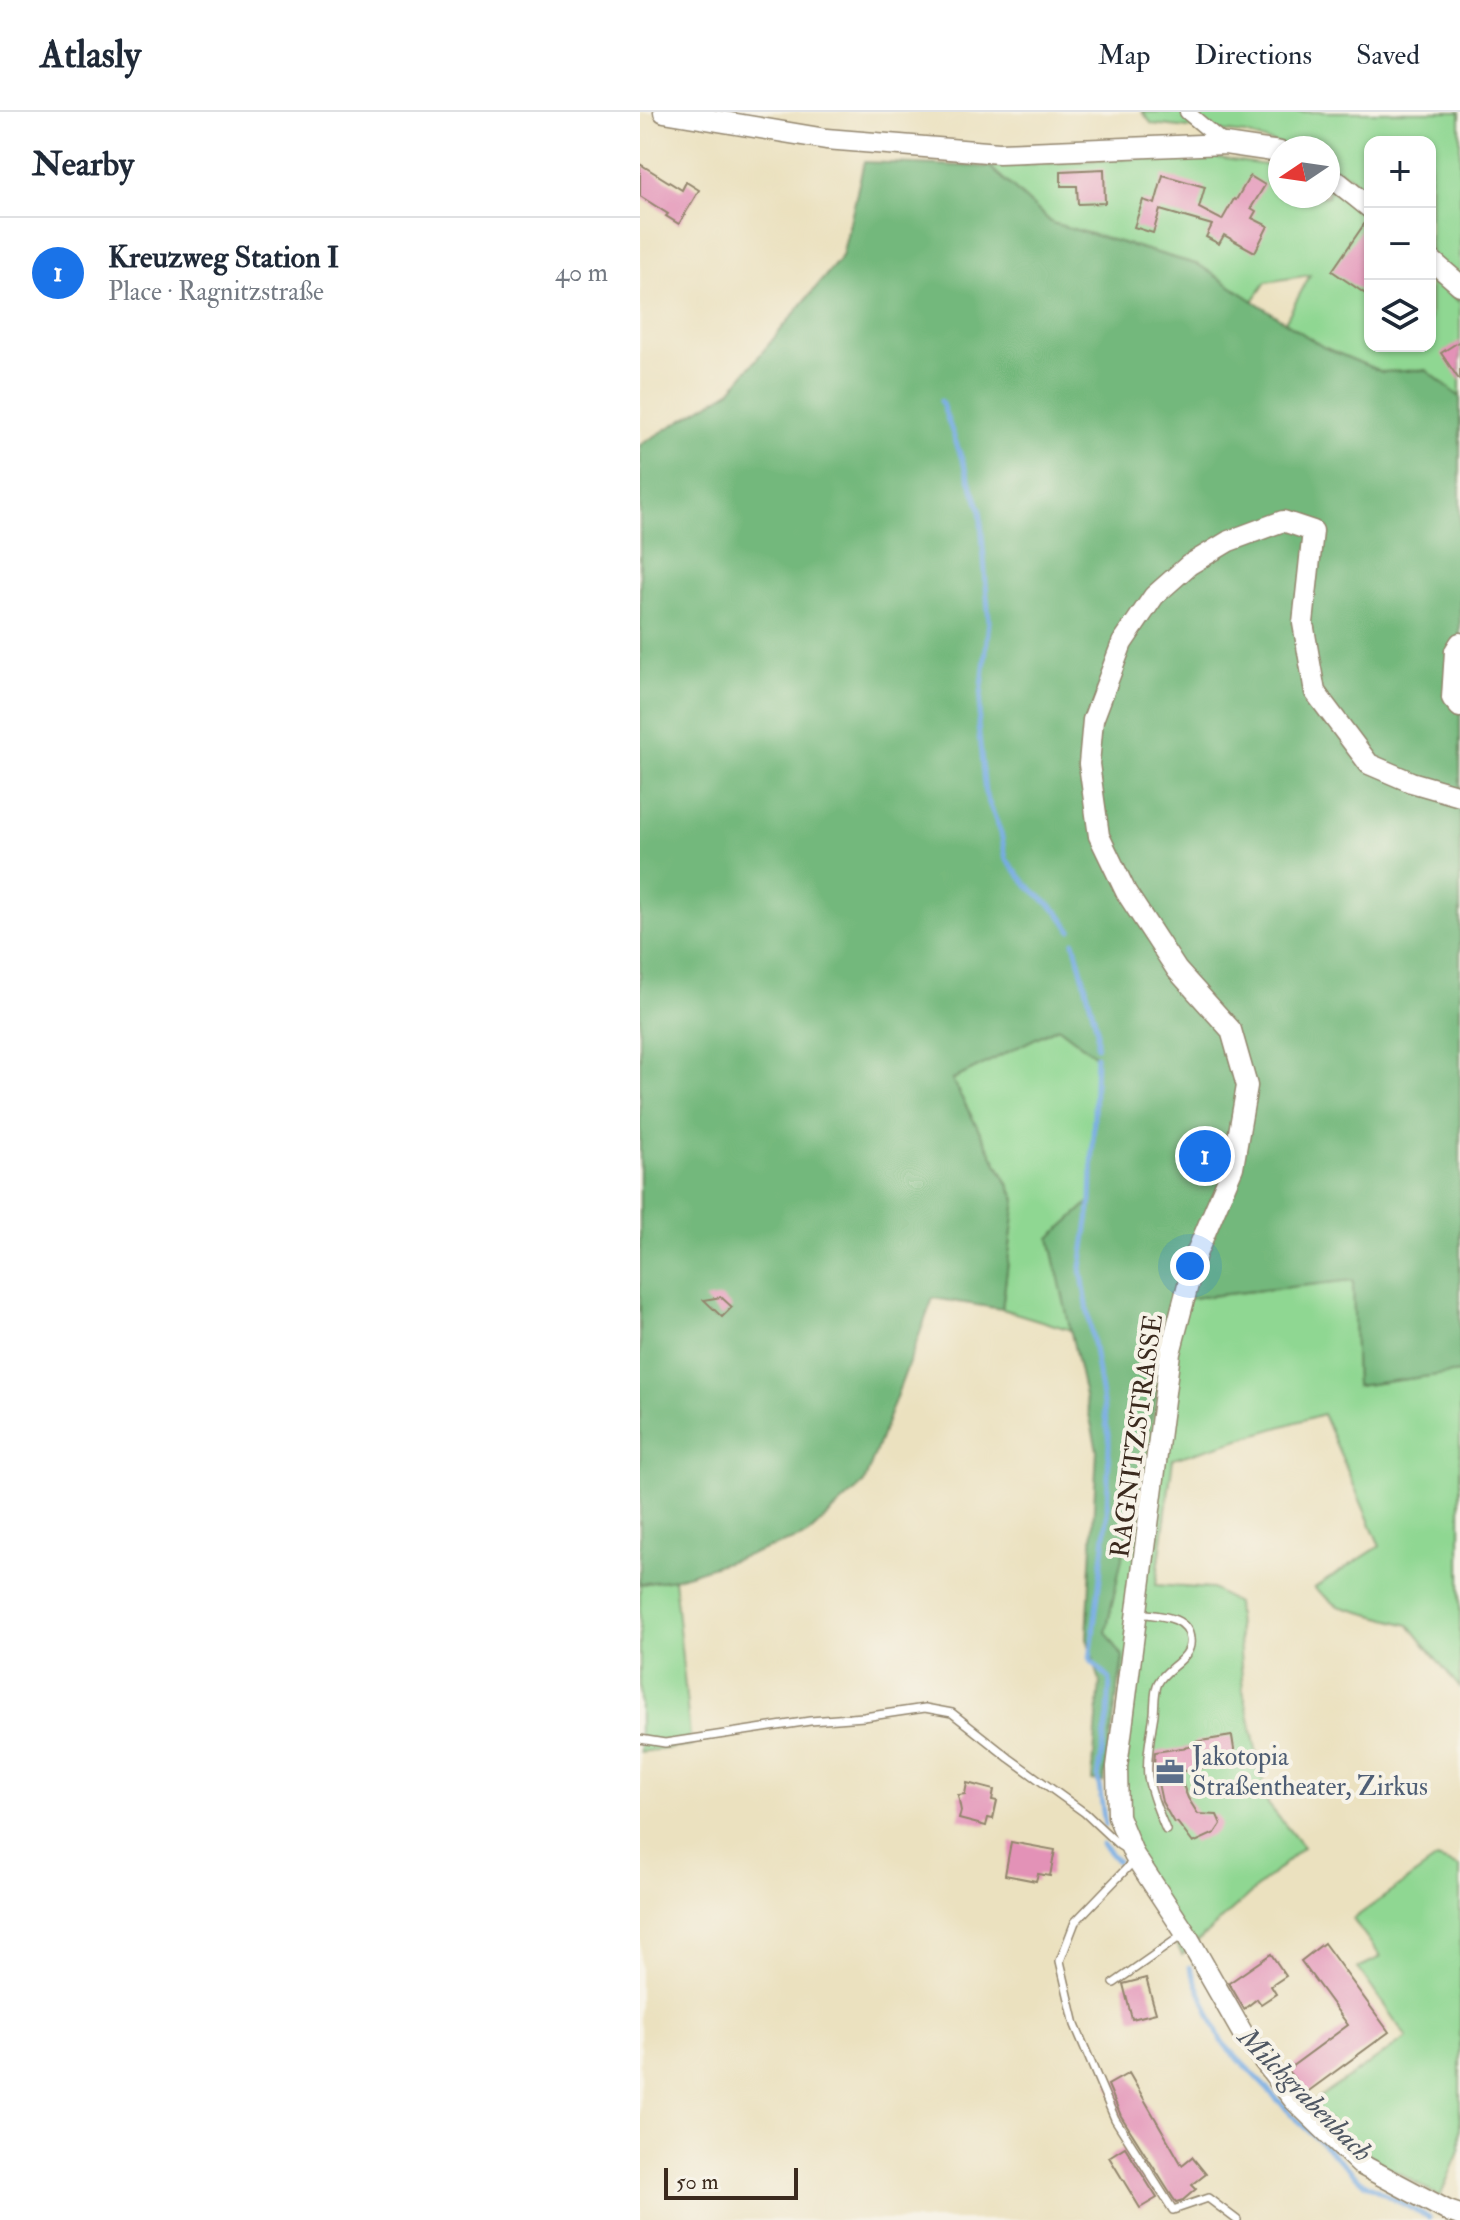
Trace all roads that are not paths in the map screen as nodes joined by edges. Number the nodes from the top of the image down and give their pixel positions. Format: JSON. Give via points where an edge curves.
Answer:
{"nodes":[{"id":1,"x":664,"y":112,"type":"edge"},
{"id":2,"x":1187,"y":112,"type":"edge"},
{"id":3,"x":1225,"y":144,"type":"junction"},
{"id":4,"x":1268,"y":150,"type":"edge"},
{"id":5,"x":1340,"y":184,"type":"edge"},
{"id":6,"x":1364,"y":203,"type":"edge"},
{"id":7,"x":1436,"y":264,"type":"edge"},
{"id":8,"x":1460,"y":285,"type":"edge"},
{"id":9,"x":1460,"y":643,"type":"edge"},
{"id":10,"x":1460,"y":707,"type":"edge"},
{"id":11,"x":1460,"y":796,"type":"edge"},
{"id":12,"x":1138,"y":1612,"type":"junction"},
{"id":13,"x":640,"y":1739,"type":"edge"},
{"id":14,"x":1166,"y":1830,"type":"dead end"},
{"id":15,"x":1134,"y":1855,"type":"junction"},
{"id":16,"x":1186,"y":1934,"type":"junction"},
{"id":17,"x":1114,"y":1983,"type":"dead end"},
{"id":18,"x":1453,"y":2216,"type":"edge"},
{"id":19,"x":1237,"y":2220,"type":"edge"}],
"edges":[{"from":1,"to":3,"type":"main road","via":[[826,139],[999,153]]},
{"from":2,"to":3,"type":"street"},
{"from":3,"to":4,"type":"main road"},
{"from":5,"to":6,"type":"main road"},
{"from":7,"to":8,"type":"main road"},
{"from":9,"to":10,"type":"main road","via":[[1452,698]]},
{"from":11,"to":12,"type":"main road","name":"RAGNITZSTRASSE","via":[[1369,764],[1315,692],[1303,623],[1313,531],[1283,521],[1229,541],[1189,565],[1154,596],[1122,643],[1093,720],[1089,764],[1099,836],[1126,892],[1177,970],[1231,1030],[1247,1086],[1233,1167],[1196,1254],[1170,1353]]},
{"from":12,"to":14,"type":"lane","via":[[1172,1618],[1182,1624],[1191,1642],[1158,1684],[1148,1755],[1148,1777]]},
{"from":12,"to":15,"type":"main road","name":"RAGNITZSTRASSE","via":[[1117,1767],[1118,1816]]},
{"from":13,"to":15,"type":"lane","via":[[665,1743],[925,1708],[952,1713]]},
{"from":15,"to":16,"type":"main road","name":"RAGNITZSTRASSE"},
{"from":15,"to":19,"type":"lane","via":[[1075,1922],[1060,1961],[1075,2025],[1115,2119],[1173,2210],[1208,2198]]},
{"from":16,"to":17,"type":"lane"},
{"from":16,"to":18,"type":"main road","name":"RAGNITZSTRASSE","via":[[1243,2034],[1294,2100],[1360,2164]]}]}
